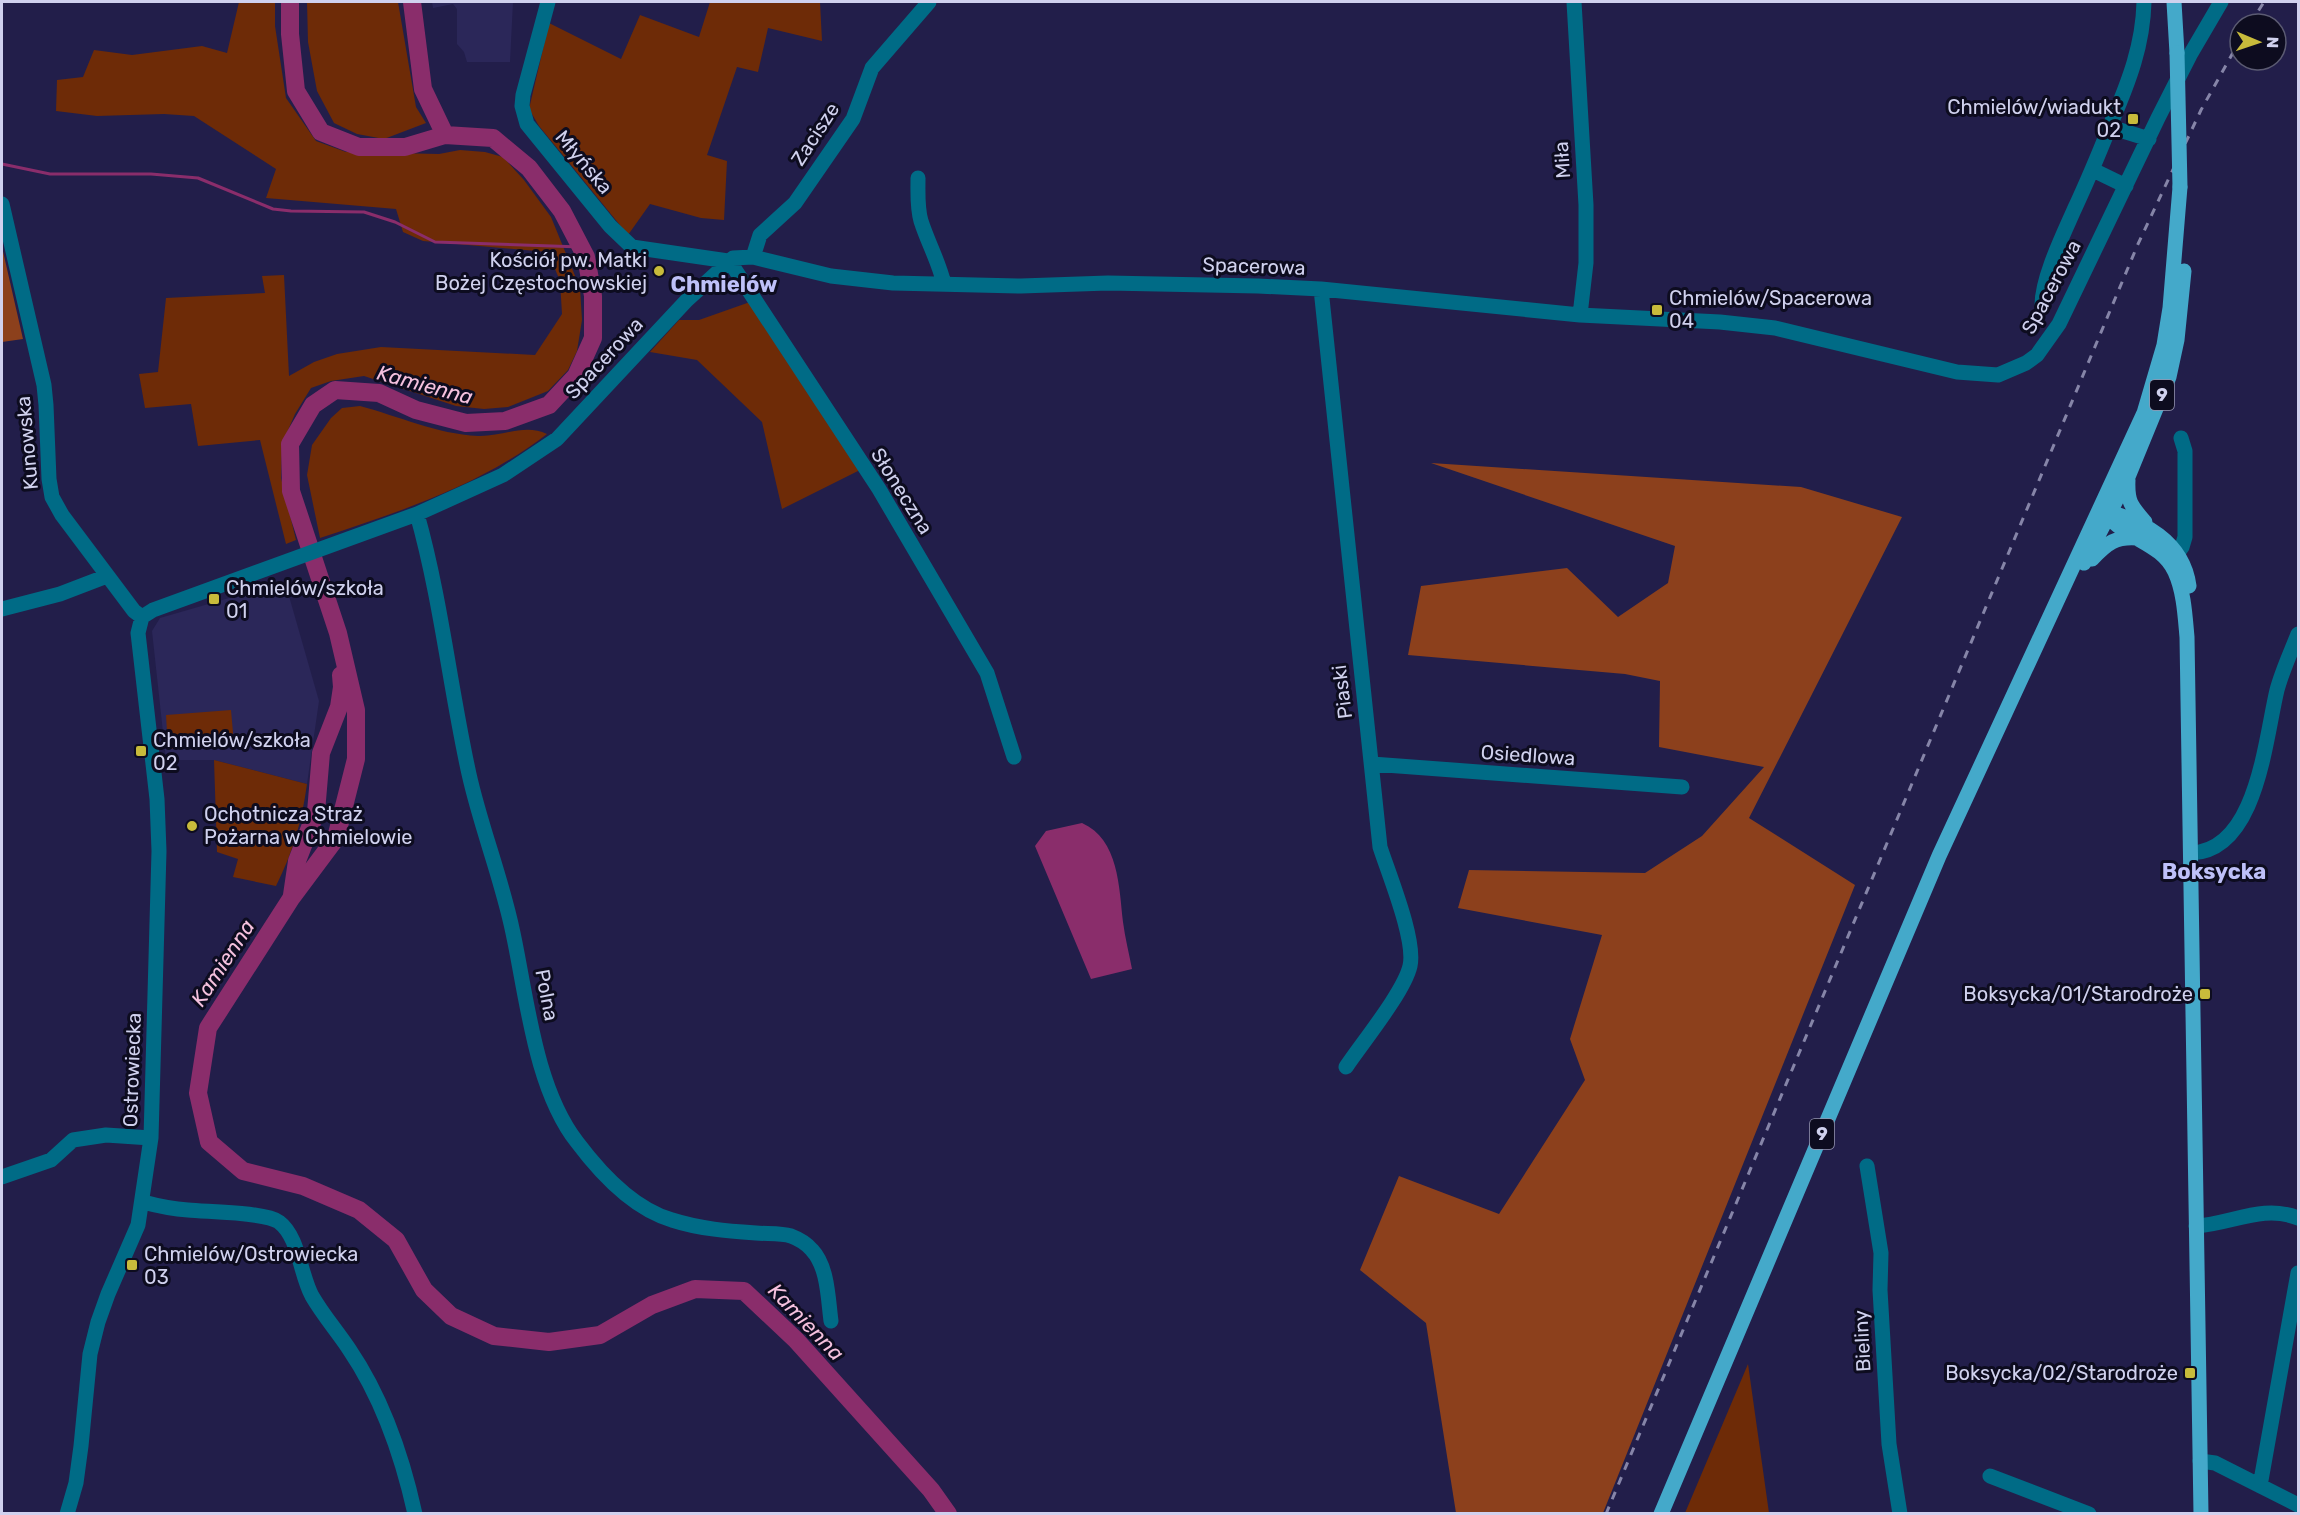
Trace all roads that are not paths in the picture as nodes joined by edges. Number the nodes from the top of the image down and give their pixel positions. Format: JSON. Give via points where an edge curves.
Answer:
{"nodes":[{"id":1,"x":548,"y":2,"type":"edge"},
{"id":2,"x":929,"y":2,"type":"edge"},
{"id":3,"x":1574,"y":2,"type":"edge"},
{"id":4,"x":2144,"y":2,"type":"edge"},
{"id":5,"x":2174,"y":2,"type":"edge"},
{"id":6,"x":2178,"y":2,"type":"edge"},
{"id":7,"x":2221,"y":2,"type":"edge"},
{"id":8,"x":2177,"y":53,"type":"junction"},
{"id":9,"x":2110,"y":127,"type":"junction"},
{"id":10,"x":2149,"y":139,"type":"junction"},
{"id":11,"x":2092,"y":170,"type":"junction"},
{"id":12,"x":918,"y":178,"type":"dead end"},
{"id":13,"x":2126,"y":186,"type":"junction"},
{"id":14,"x":2180,"y":188,"type":"junction"},
{"id":15,"x":2,"y":204,"type":"edge"},
{"id":16,"x":753,"y":256,"type":"junction"},
{"id":17,"x":728,"y":261,"type":"junction"},
{"id":18,"x":944,"y":284,"type":"junction"},
{"id":19,"x":1321,"y":289,"type":"junction"},
{"id":20,"x":2042,"y":305,"type":"dead end"},
{"id":21,"x":1580,"y":315,"type":"junction"},
{"id":22,"x":2181,"y":438,"type":"dead end"},
{"id":23,"x":2128,"y":477,"type":"junction"},
{"id":24,"x":2106,"y":512,"type":"junction"},
{"id":25,"x":417,"y":514,"type":"junction"},
{"id":26,"x":2144,"y":534,"type":"junction"},
{"id":27,"x":2174,"y":558,"type":"junction"},
{"id":28,"x":107,"y":576,"type":"junction"},
{"id":29,"x":2073,"y":584,"type":"junction"},
{"id":30,"x":2,"y":609,"type":"edge"},
{"id":31,"x":142,"y":617,"type":"junction"},
{"id":32,"x":2298,"y":634,"type":"edge"},
{"id":33,"x":2029,"y":663,"type":"junction"},
{"id":34,"x":1014,"y":757,"type":"dead end"},
{"id":35,"x":1372,"y":764,"type":"junction"},
{"id":36,"x":1682,"y":787,"type":"dead end"},
{"id":37,"x":2191,"y":854,"type":"junction"},
{"id":38,"x":1346,"y":1067,"type":"dead end"},
{"id":39,"x":152,"y":1138,"type":"junction"},
{"id":40,"x":1867,"y":1166,"type":"dead end"},
{"id":41,"x":2,"y":1177,"type":"edge"},
{"id":42,"x":143,"y":1202,"type":"junction"},
{"id":43,"x":2298,"y":1218,"type":"edge"},
{"id":44,"x":2196,"y":1226,"type":"junction"},
{"id":45,"x":2298,"y":1274,"type":"edge"},
{"id":46,"x":831,"y":1322,"type":"dead end"},
{"id":47,"x":2200,"y":1461,"type":"junction"},
{"id":48,"x":1990,"y":1476,"type":"dead end"},
{"id":49,"x":2260,"y":1486,"type":"junction"},
{"id":50,"x":2298,"y":1505,"type":"edge"},
{"id":51,"x":67,"y":1514,"type":"edge"},
{"id":52,"x":415,"y":1514,"type":"edge"},
{"id":53,"x":1661,"y":1514,"type":"edge"},
{"id":54,"x":1900,"y":1514,"type":"edge"},
{"id":55,"x":2089,"y":1514,"type":"edge"},
{"id":56,"x":2201,"y":1514,"type":"edge"}],
"edges":[{"from":1,"to":17,"type":"street","name":"Młyńska","via":[[523,95],[527,124],[610,226],[632,247]]},
{"from":2,"to":16,"type":"street","name":"Zacisze","via":[[872,68],[854,118],[795,203],[760,235]]},
{"from":3,"to":21,"type":"street","name":"Miła","via":[[1586,205],[1586,263]]},
{"from":4,"to":9,"type":"street","via":[[2137,58]]},
{"from":5,"to":8,"type":"main road","number":"9"},
{"from":6,"to":8,"type":"main road","number":"9"},
{"from":7,"to":10,"type":"street","name":"Spacerowa"},
{"from":8,"to":14,"type":"main road","number":"9","bridge":true},
{"from":9,"to":10,"type":"street"},
{"from":9,"to":11,"type":"street"},
{"from":10,"to":13,"type":"street","name":"Spacerowa"},
{"from":11,"to":13,"type":"street"},
{"from":11,"to":20,"type":"street","via":[[2064,233],[2042,294]]},
{"from":12,"to":18,"type":"street","via":[[921,220]]},
{"from":13,"to":21,"type":"street","name":"Spacerowa","via":[[2049,340],[2026,363],[1998,375],[1957,372],[1774,328]]},
{"from":14,"to":23,"type":"main road","number":"9","via":[[2184,262],[2177,340],[2162,397]]},
{"from":14,"to":24,"type":"main road","number":"9","via":[[2164,345],[2144,413]]},
{"from":15,"to":28,"type":"street","name":"Kunowska","via":[[44,385],[52,497]]},
{"from":16,"to":17,"type":"street","name":"Spacerowa"},
{"from":16,"to":18,"type":"street","name":"Spacerowa","via":[[831,276]]},
{"from":17,"to":25,"type":"street","name":"Spacerowa","via":[[557,439],[503,475]]},
{"from":17,"to":34,"type":"street","name":"Słoneczna","via":[[879,489],[987,673]]},
{"from":18,"to":19,"type":"street","name":"Spacerowa"},
{"from":19,"to":21,"type":"street","name":"Spacerowa"},
{"from":19,"to":35,"type":"street","name":"Piaski"},
{"from":22,"to":27,"type":"street","via":[[2186,537]]},
{"from":23,"to":24,"type":"main road","number":"9"},
{"from":23,"to":26,"type":"main road","via":[[2128,498]]},
{"from":24,"to":26,"type":"main road","via":[[2116,524]]},
{"from":24,"to":29,"type":"main road","number":"9"},
{"from":24,"to":33,"type":"main road","number":"9"},
{"from":25,"to":31,"type":"street","name":"Spacerowa"},
{"from":25,"to":46,"type":"street","name":"Polna","via":[[471,781],[513,932],[536,1047],[563,1120],[602,1172],[638,1204],[659,1215],[707,1228],[790,1236],[807,1245],[824,1276]]},
{"from":26,"to":27,"type":"main road","via":[[2149,544]]},
{"from":26,"to":29,"type":"main road","via":[[2109,542]]},
{"from":27,"to":37,"type":"main road","via":[[2187,637]]},
{"from":28,"to":30,"type":"street","via":[[60,594]]},
{"from":28,"to":31,"type":"street","name":"Kunowska"},
{"from":29,"to":33,"type":"main road","number":"9"},
{"from":31,"to":39,"type":"street","name":"Ostrowiecka","via":[[138,633],[159,851]]},
{"from":32,"to":37,"type":"street","via":[[2278,688],[2251,799],[2234,833],[2212,850]]},
{"from":33,"to":53,"type":"main road","number":"9","via":[[1939,856]]},
{"from":35,"to":36,"type":"street","name":"Osiedlowa"},
{"from":35,"to":38,"type":"street","name":"Piaski","via":[[1380,847],[1402,916],[1411,952],[1410,966],[1403,984]]},
{"from":37,"to":44,"type":"main road"},
{"from":39,"to":41,"type":"street","via":[[106,1135],[73,1140],[51,1160]]},
{"from":39,"to":42,"type":"street","name":"Ostrowiecka"},
{"from":40,"to":54,"type":"street","name":"Bieliny","via":[[1881,1253],[1889,1444]]},
{"from":42,"to":51,"type":"street","name":"Ostrowiecka","via":[[132,1243],[98,1322],[86,1384],[76,1483]]},
{"from":42,"to":52,"type":"street","via":[[279,1222],[293,1239],[313,1297],[350,1349],[389,1424],[406,1472]]},
{"from":43,"to":44,"type":"street","via":[[2273,1212],[2255,1213],[2229,1222]]},
{"from":44,"to":47,"type":"main road"},
{"from":45,"to":49,"type":"street"},
{"from":47,"to":49,"type":"street","via":[[2215,1463]]},
{"from":47,"to":56,"type":"main road"},
{"from":48,"to":55,"type":"street"},
{"from":49,"to":50,"type":"street"}]}
